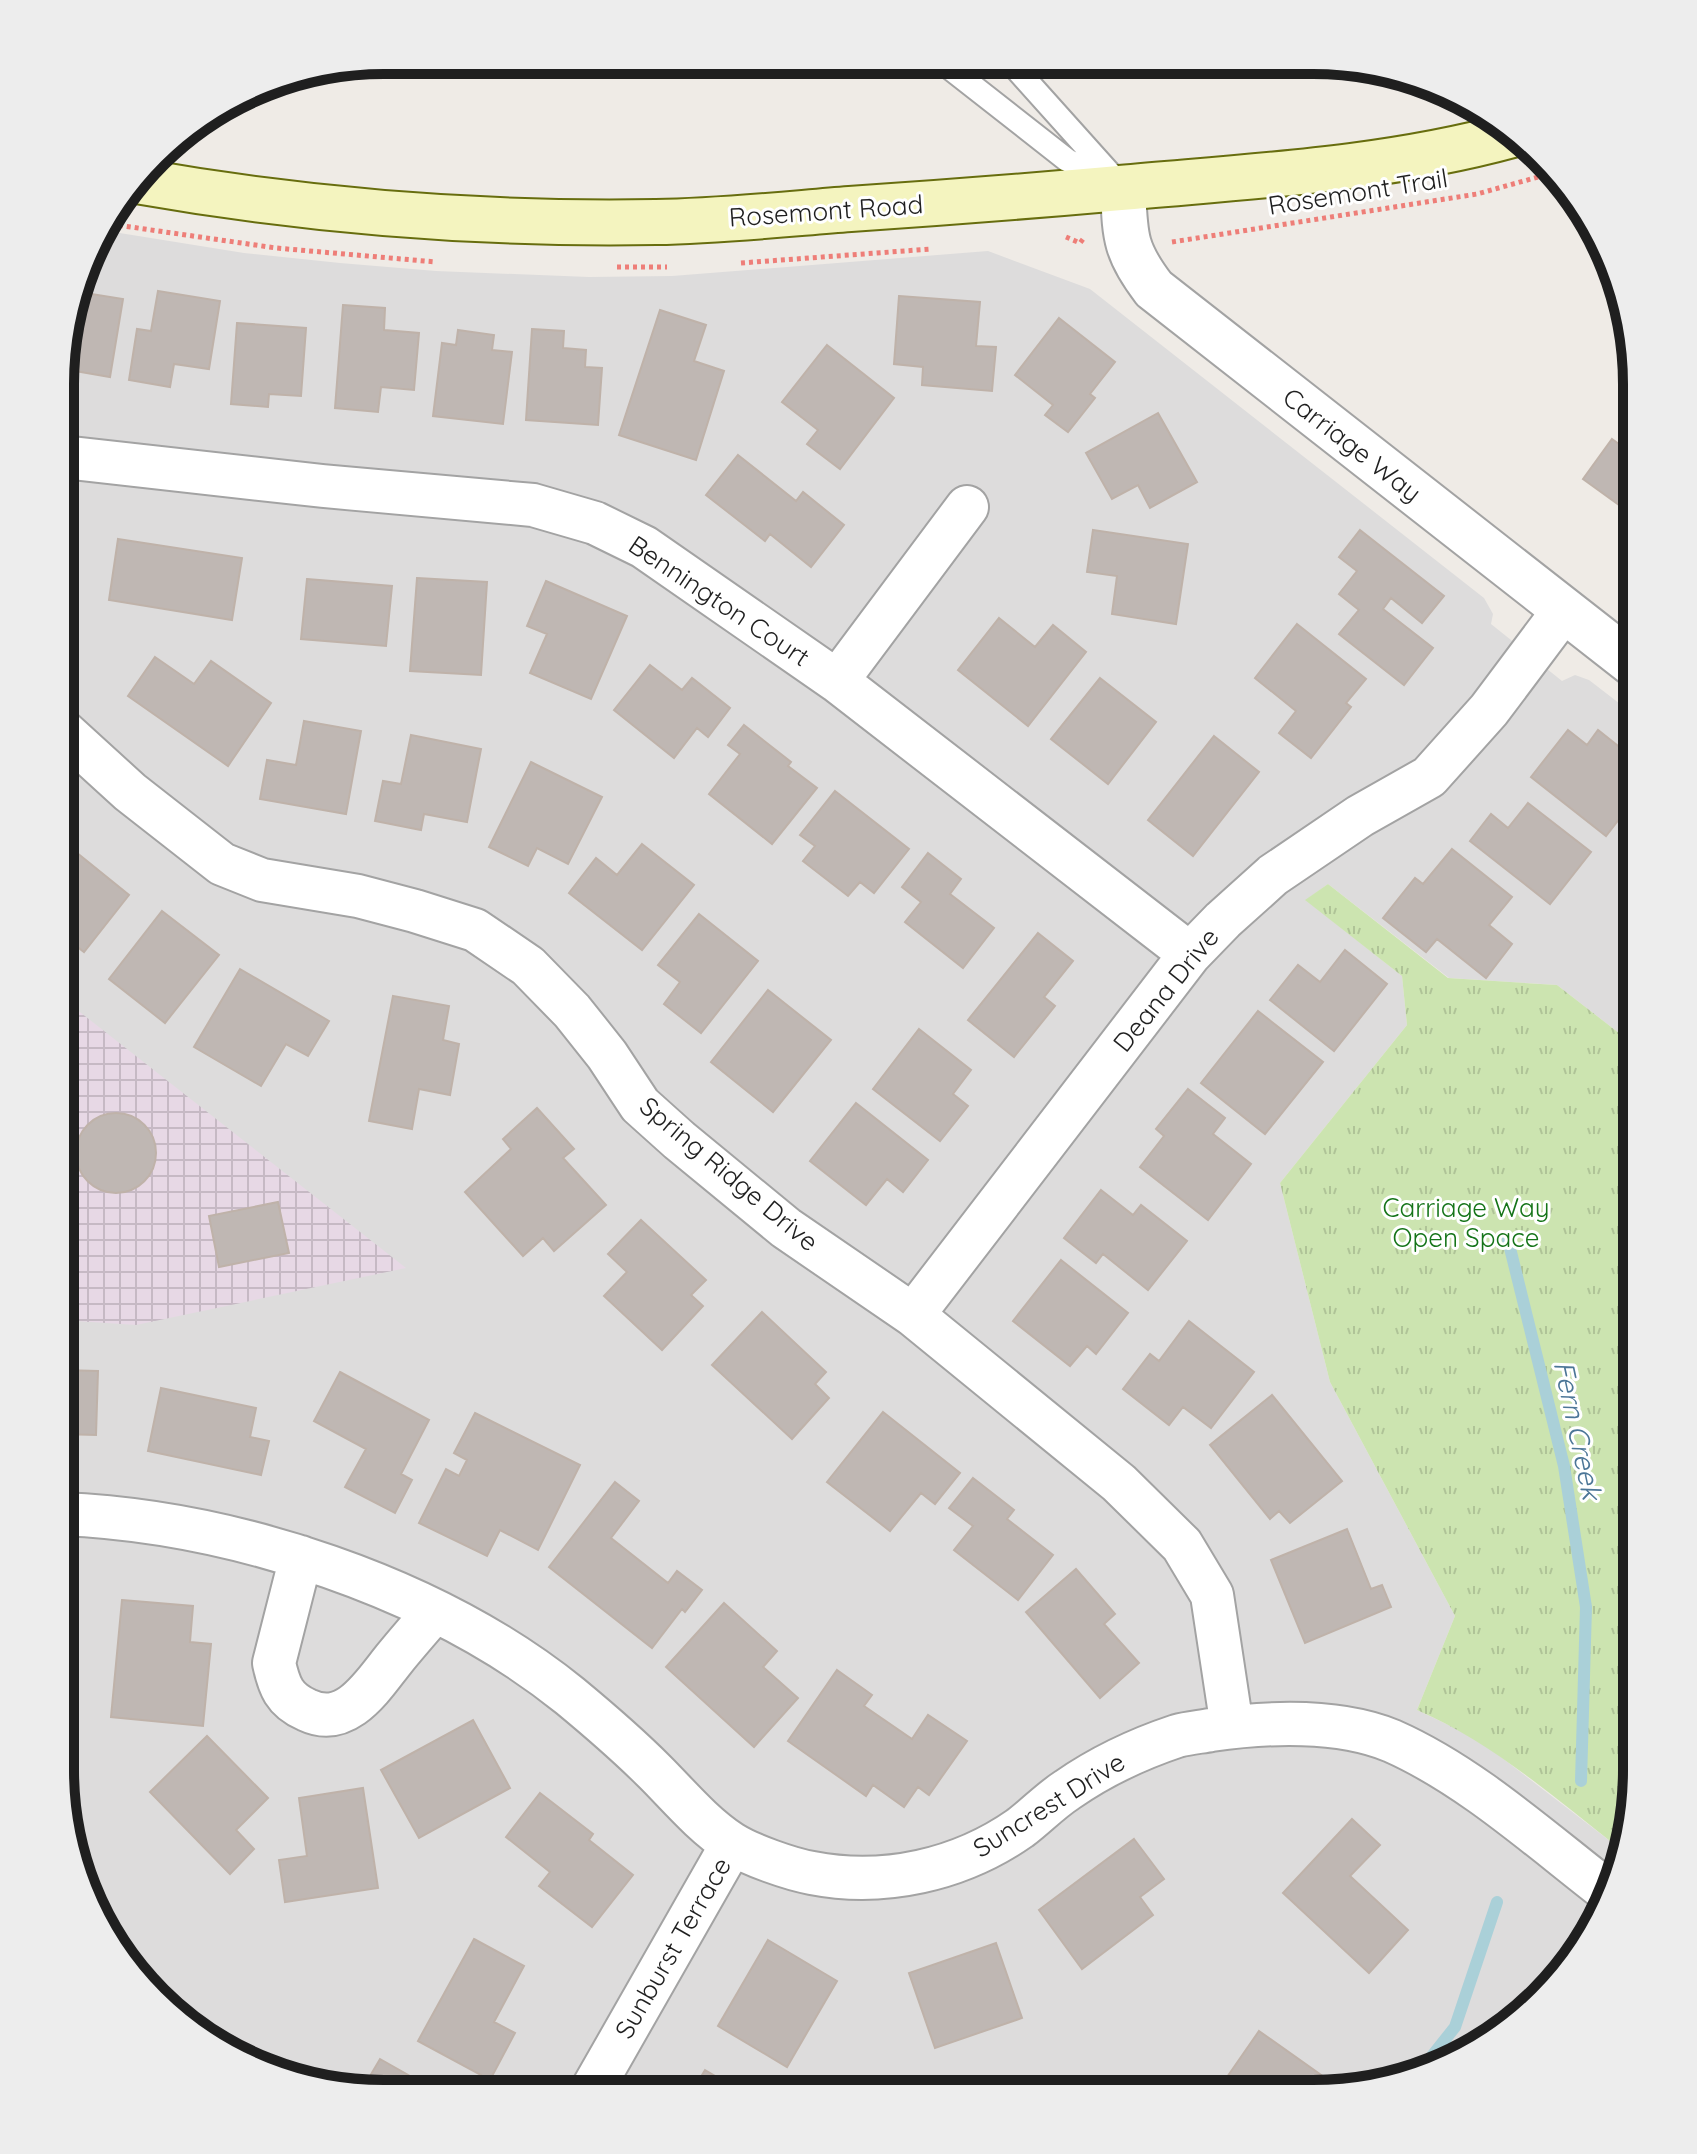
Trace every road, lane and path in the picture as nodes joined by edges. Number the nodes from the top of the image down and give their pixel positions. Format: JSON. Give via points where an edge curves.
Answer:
{"nodes":[{"id":1,"x":957,"y":74,"type":"edge"},
{"id":2,"x":1021,"y":74,"type":"edge"},
{"id":3,"x":1501,"y":137,"type":"edge"},
{"id":4,"x":1542,"y":176,"type":"edge"},
{"id":5,"x":148,"y":183,"type":"edge"},
{"id":6,"x":1123,"y":188,"type":"junction"},
{"id":7,"x":1172,"y":242,"type":"dead end"},
{"id":8,"x":74,"y":458,"type":"edge"},
{"id":9,"x":967,"y":507,"type":"dead end"},
{"id":10,"x":1564,"y":610,"type":"junction"},
{"id":11,"x":1623,"y":656,"type":"edge"},
{"id":12,"x":837,"y":681,"type":"junction"},
{"id":13,"x":74,"y":741,"type":"edge"},
{"id":14,"x":1190,"y":954,"type":"junction"},
{"id":15,"x":913,"y":1315,"type":"junction"},
{"id":16,"x":74,"y":1514,"type":"edge"},
{"id":17,"x":301,"y":1557,"type":"junction"},
{"id":18,"x":434,"y":1612,"type":"junction"},
{"id":19,"x":1232,"y":1727,"type":"junction"},
{"id":20,"x":732,"y":1844,"type":"junction"},
{"id":21,"x":1600,"y":1886,"type":"edge"},
{"id":22,"x":597,"y":2080,"type":"edge"}],
"edges":[{"from":1,"to":6,"type":"lane","via":[[1067,160]]},
{"from":2,"to":6,"type":"lane"},
{"from":3,"to":6,"type":"main road","name":"Rosemont Road","via":[[1331,169]]},
{"from":4,"to":7,"type":"path","name":"Rosemont Trail","via":[[1477,194]]},
{"from":5,"to":6,"type":"main road","name":"Rosemont Road","via":[[353,211],[597,222],[762,216]]},
{"from":6,"to":10,"type":"street","name":"Carriage Way","via":[[1126,239],[1154,289]]},
{"from":8,"to":12,"type":"street","name":"Bennington Court","via":[[533,505],[595,523],[644,547]]},
{"from":9,"to":12,"type":"street"},
{"from":10,"to":11,"type":"street","name":"Carriage Way"},
{"from":10,"to":14,"type":"street","name":"Deana Drive","via":[[1491,707],[1429,777],[1273,875]]},
{"from":12,"to":14,"type":"street","name":"Bennington Court"},
{"from":13,"to":15,"type":"street","name":"Spring Ridge Drive","via":[[222,864],[262,880],[358,896],[475,930],[528,966],[572,1011],[640,1105],[786,1228]]},
{"from":14,"to":15,"type":"street","name":"Deana Drive"},
{"from":15,"to":19,"type":"street","name":"Spring Ridge Drive","via":[[1119,1483],[1182,1545],[1212,1595]]},
{"from":16,"to":17,"type":"street","name":"Suncrest Drive","via":[[160,1523]]},
{"from":17,"to":18,"type":"street","name":"Suncrest Drive"},
{"from":17,"to":18,"type":"street","via":[[274,1663],[285,1694],[317,1715],[355,1705]]},
{"from":18,"to":20,"type":"street","name":"Suncrest Drive","via":[[564,1691]]},
{"from":19,"to":20,"type":"street","name":"Suncrest Drive","via":[[1181,1735],[1138,1751],[1072,1787],[990,1847],[919,1872],[877,1878],[810,1873]]},
{"from":19,"to":21,"type":"street","name":"Suncrest Drive","via":[[1324,1726],[1389,1740],[1444,1768]]},
{"from":20,"to":22,"type":"street","name":"Sunburst Terrace"}]}
